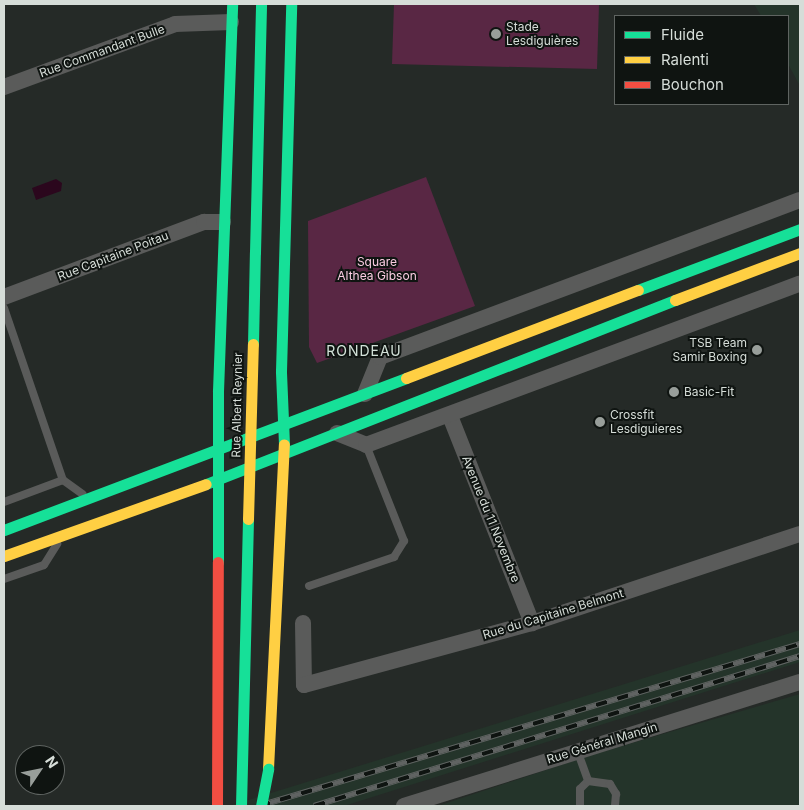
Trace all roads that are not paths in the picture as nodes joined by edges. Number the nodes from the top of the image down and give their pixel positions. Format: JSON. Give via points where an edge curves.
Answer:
{"nodes":[{"id":1,"x":232,"y":4,"type":"edge"},
{"id":2,"x":261,"y":4,"type":"edge"},
{"id":3,"x":291,"y":4,"type":"edge"},
{"id":4,"x":232,"y":22,"type":"junction"},
{"id":5,"x":4,"y":88,"type":"edge"},
{"id":6,"x":800,"y":200,"type":"edge"},
{"id":7,"x":223,"y":222,"type":"junction"},
{"id":8,"x":800,"y":229,"type":"edge"},
{"id":9,"x":800,"y":253,"type":"edge"},
{"id":10,"x":800,"y":284,"type":"edge"},
{"id":11,"x":4,"y":297,"type":"edge"},
{"id":12,"x":4,"y":308,"type":"edge"},
{"id":13,"x":365,"y":394,"type":"junction"},
{"id":14,"x":450,"y":416,"type":"junction"},
{"id":15,"x":283,"y":422,"type":"junction"},
{"id":16,"x":338,"y":433,"type":"junction"},
{"id":17,"x":366,"y":445,"type":"junction"},
{"id":18,"x":220,"y":446,"type":"junction"},
{"id":19,"x":285,"y":454,"type":"junction"},
{"id":20,"x":64,"y":480,"type":"junction"},
{"id":21,"x":218,"y":480,"type":"junction"},
{"id":22,"x":88,"y":499,"type":"junction"},
{"id":23,"x":4,"y":502,"type":"edge"},
{"id":24,"x":4,"y":530,"type":"edge"},
{"id":25,"x":800,"y":534,"type":"edge"},
{"id":26,"x":61,"y":535,"type":"junction"},
{"id":27,"x":4,"y":556,"type":"edge"},
{"id":28,"x":4,"y":579,"type":"edge"},
{"id":29,"x":309,"y":586,"type":"dead end"},
{"id":30,"x":532,"y":623,"type":"junction"},
{"id":31,"x":302,"y":624,"type":"dead end"},
{"id":32,"x":800,"y":682,"type":"edge"},
{"id":33,"x":577,"y":750,"type":"junction"},
{"id":34,"x":588,"y":781,"type":"junction"},
{"id":35,"x":217,"y":806,"type":"edge"},
{"id":36,"x":241,"y":806,"type":"edge"},
{"id":37,"x":261,"y":806,"type":"edge"},
{"id":38,"x":404,"y":806,"type":"edge"},
{"id":39,"x":580,"y":806,"type":"edge"},
{"id":40,"x":615,"y":806,"type":"edge"}],
"edges":[{"from":1,"to":4,"type":"main road"},
{"from":2,"to":36,"type":"main road","name":"Rue Albert Reynier","bridge":true},
{"from":3,"to":15,"type":"main road"},
{"from":4,"to":5,"type":"street","name":"Rue Commandant Bulle","via":[[175,24]]},
{"from":4,"to":7,"type":"main road"},
{"from":6,"to":13,"type":"street","via":[[380,357]]},
{"from":7,"to":11,"type":"street","name":"Rue Capitaine Poitau","via":[[204,222]]},
{"from":7,"to":18,"type":"main road"},
{"from":8,"to":13,"type":"main road"},
{"from":9,"to":16,"type":"main road"},
{"from":10,"to":14,"type":"street"},
{"from":12,"to":20,"type":"lane"},
{"from":13,"to":15,"type":"main road"},
{"from":14,"to":17,"type":"street"},
{"from":14,"to":30,"type":"street","name":"Avenue du 11 Novembre"},
{"from":15,"to":18,"type":"main road"},
{"from":15,"to":19,"type":"main road"},
{"from":16,"to":17,"type":"street"},
{"from":16,"to":19,"type":"main road"},
{"from":17,"to":29,"type":"lane","via":[[404,541],[394,557]]},
{"from":18,"to":21,"type":"main road"},
{"from":18,"to":22,"type":"main road"},
{"from":19,"to":21,"type":"main road"},
{"from":19,"to":37,"type":"main road","bridge":true,"via":[[268,769]]},
{"from":20,"to":22,"type":"lane"},
{"from":20,"to":23,"type":"lane"},
{"from":21,"to":26,"type":"main road"},
{"from":21,"to":35,"type":"main road"},
{"from":22,"to":24,"type":"main road"},
{"from":25,"to":30,"type":"street","name":"Rue du Capitaine Belmont"},
{"from":26,"to":27,"type":"main road"},
{"from":26,"to":28,"type":"lane","via":[[44,565]]},
{"from":30,"to":31,"type":"street","name":"Rue du Capitaine Belmont","via":[[304,686]]},
{"from":32,"to":33,"type":"street","name":"Rue Général Mangin"},
{"from":33,"to":34,"type":"lane"},
{"from":33,"to":38,"type":"street","name":"Rue Général Mangin"},
{"from":34,"to":39,"type":"lane","via":[[580,789]]},
{"from":34,"to":40,"type":"lane","via":[[610,784],[616,794]]}]}
